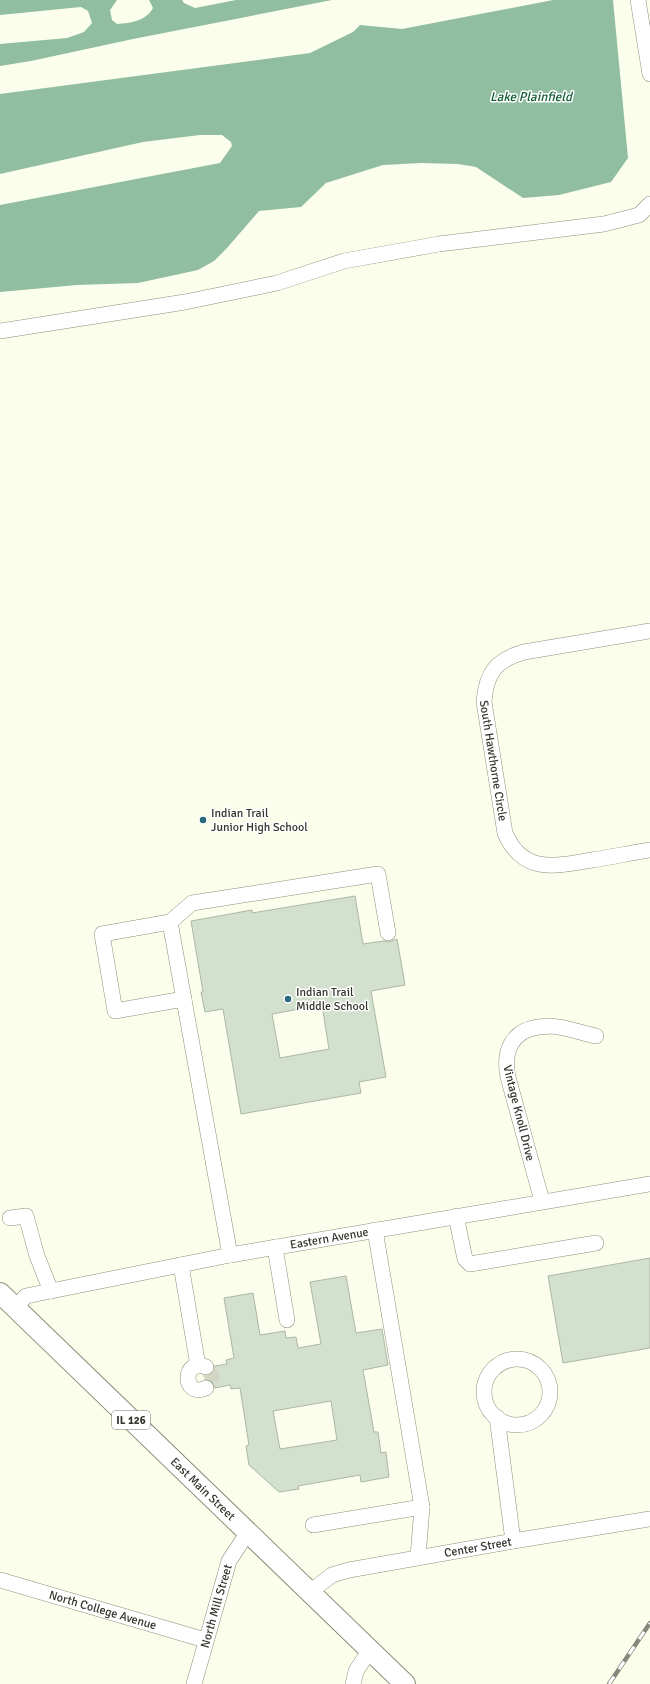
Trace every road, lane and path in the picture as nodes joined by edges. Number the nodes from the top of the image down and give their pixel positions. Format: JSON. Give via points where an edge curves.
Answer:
{"nodes":[{"id":1,"x":638,"y":0,"type":"edge"},
{"id":2,"x":650,"y":74,"type":"edge"},
{"id":3,"x":650,"y":204,"type":"edge"},
{"id":4,"x":0,"y":331,"type":"edge"},
{"id":5,"x":650,"y":631,"type":"edge"},
{"id":6,"x":650,"y":850,"type":"edge"},
{"id":7,"x":170,"y":922,"type":"junction"},
{"id":8,"x":388,"y":933,"type":"dead end"},
{"id":9,"x":184,"y":999,"type":"junction"},
{"id":10,"x":596,"y":1036,"type":"dead end"},
{"id":11,"x":650,"y":1184,"type":"edge"},
{"id":12,"x":542,"y":1201,"type":"junction"},
{"id":13,"x":456,"y":1216,"type":"junction"},
{"id":14,"x":10,"y":1218,"type":"dead end"},
{"id":15,"x":375,"y":1230,"type":"junction"},
{"id":16,"x":596,"y":1243,"type":"dead end"},
{"id":17,"x":275,"y":1247,"type":"junction"},
{"id":18,"x":230,"y":1255,"type":"junction"},
{"id":19,"x":181,"y":1265,"type":"junction"},
{"id":20,"x":51,"y":1291,"type":"junction"},
{"id":21,"x":0,"y":1293,"type":"edge"},
{"id":22,"x":15,"y":1308,"type":"junction"},
{"id":23,"x":287,"y":1320,"type":"dead end"},
{"id":24,"x":206,"y":1388,"type":"dead end"},
{"id":25,"x":497,"y":1417,"type":"junction"},
{"id":26,"x":422,"y":1507,"type":"junction"},
{"id":27,"x":650,"y":1519,"type":"edge"},
{"id":28,"x":313,"y":1525,"type":"dead end"},
{"id":29,"x":248,"y":1532,"type":"junction"},
{"id":30,"x":513,"y":1541,"type":"junction"},
{"id":31,"x":418,"y":1557,"type":"junction"},
{"id":32,"x":0,"y":1580,"type":"edge"},
{"id":33,"x":311,"y":1591,"type":"junction"},
{"id":34,"x":205,"y":1640,"type":"junction"},
{"id":35,"x":370,"y":1650,"type":"junction"},
{"id":36,"x":194,"y":1684,"type":"edge"},
{"id":37,"x":353,"y":1684,"type":"edge"},
{"id":38,"x":405,"y":1684,"type":"edge"}],
"edges":[{"from":1,"to":2,"type":"street"},
{"from":3,"to":4,"type":"street","via":[[640,215],[604,224],[425,246],[344,261],[277,283],[200,299]]},
{"from":5,"to":6,"type":"street","name":"South Hawthorne Circle","via":[[524,652],[505,658],[489,676],[484,702],[505,833],[519,855],[532,862],[551,866]]},
{"from":7,"to":8,"type":"street","via":[[192,903],[378,874]]},
{"from":7,"to":9,"type":"street"},
{"from":7,"to":9,"type":"street","via":[[102,934],[116,1011]]},
{"from":9,"to":18,"type":"street"},
{"from":10,"to":12,"type":"street","name":"Vintage Knoll Drive","via":[[550,1026],[531,1028],[518,1035],[511,1043],[507,1054],[505,1065]]},
{"from":11,"to":12,"type":"street","name":"Eastern Avenue"},
{"from":12,"to":13,"type":"street","name":"Eastern Avenue"},
{"from":13,"to":15,"type":"street","name":"Eastern Avenue"},
{"from":13,"to":16,"type":"street","via":[[464,1259],[470,1264]]},
{"from":14,"to":20,"type":"street","via":[[26,1216],[35,1250]]},
{"from":15,"to":17,"type":"street","name":"Eastern Avenue"},
{"from":15,"to":26,"type":"street"},
{"from":17,"to":18,"type":"street","name":"Eastern Avenue"},
{"from":17,"to":23,"type":"street"},
{"from":18,"to":19,"type":"street","name":"Eastern Avenue"},
{"from":19,"to":20,"type":"street","name":"Eastern Avenue"},
{"from":19,"to":24,"type":"street","via":[[202,1367],[194,1367],[188,1375],[189,1384],[196,1390]]},
{"from":20,"to":22,"type":"street","name":"Eastern Avenue","via":[[26,1296]]},
{"from":21,"to":22,"type":"main road","name":"East Main Street","number":"IL 126"},
{"from":22,"to":29,"type":"main road","name":"East Main Street","number":"IL 126"},
{"from":25,"to":25,"type":"street","via":[[504,1422],[521,1424],[529,1422],[543,1412],[550,1397],[550,1388],[548,1380],[538,1366],[514,1359],[502,1363],[492,1371],[487,1378],[485,1395],[491,1411]]},
{"from":25,"to":30,"type":"street"},
{"from":26,"to":28,"type":"street"},
{"from":26,"to":31,"type":"street"},
{"from":27,"to":30,"type":"street","name":"Center Street"},
{"from":29,"to":33,"type":"main road","name":"East Main Street","number":"IL 126"},
{"from":29,"to":34,"type":"street","name":"North Mill Street","via":[[229,1561]]},
{"from":30,"to":31,"type":"street","name":"Center Street"},
{"from":31,"to":33,"type":"street","name":"Center Street","via":[[332,1575]]},
{"from":32,"to":34,"type":"street","name":"North College Avenue"},
{"from":33,"to":35,"type":"main road","name":"East Main Street"},
{"from":34,"to":36,"type":"street","name":"North Mill Street"},
{"from":35,"to":37,"type":"street","via":[[356,1670]]},
{"from":35,"to":38,"type":"main road","name":"East Main Street"}]}
